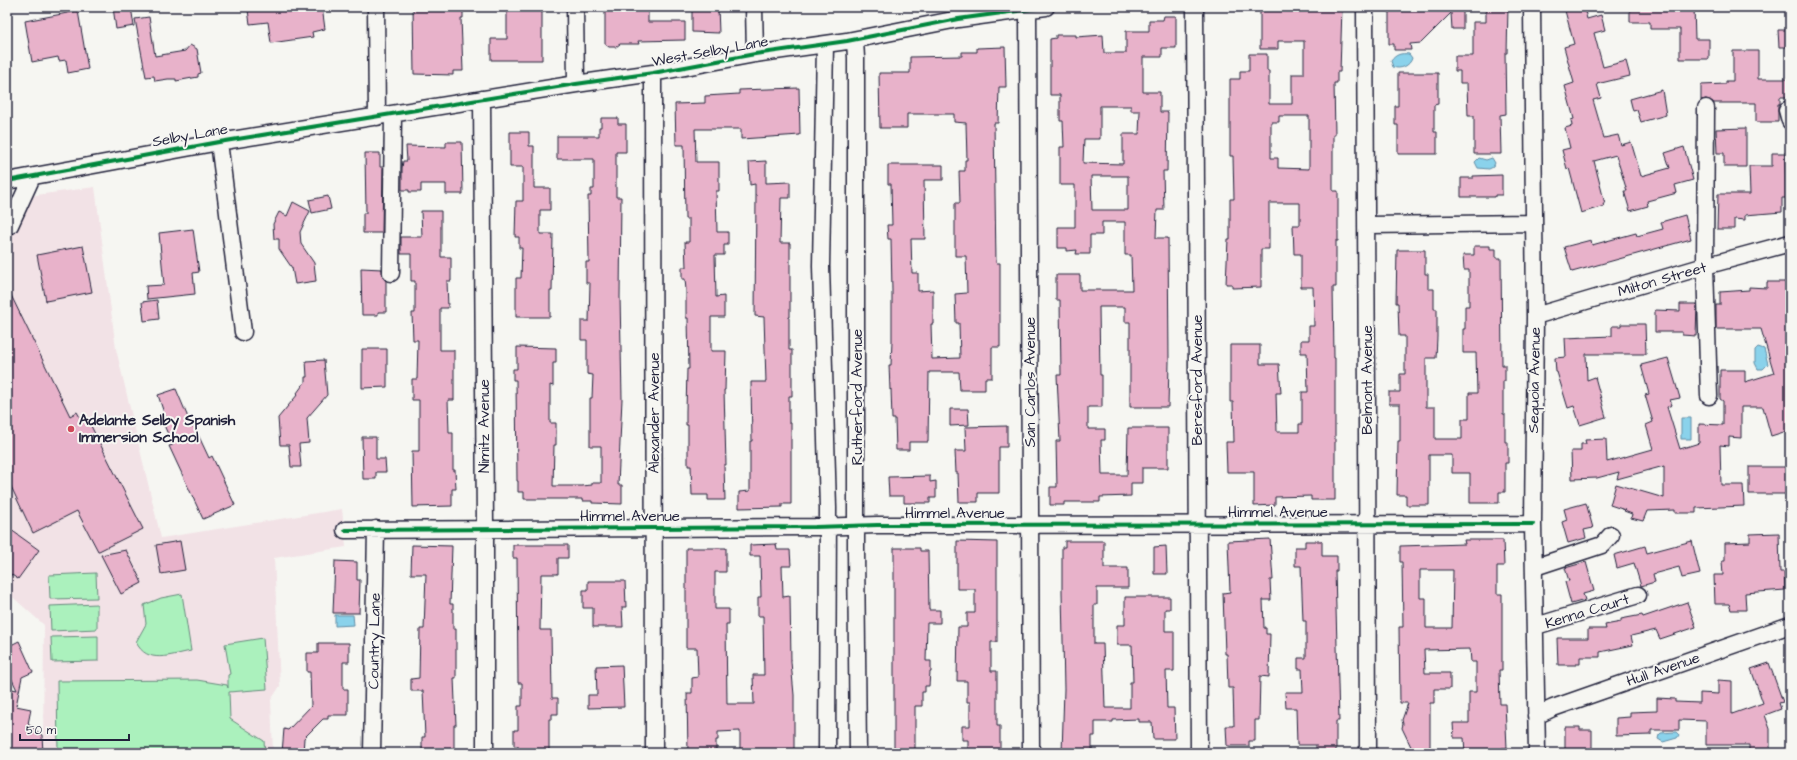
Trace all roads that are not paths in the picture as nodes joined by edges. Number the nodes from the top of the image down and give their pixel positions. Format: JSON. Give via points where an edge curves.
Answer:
{"nodes":[{"id":1,"x":376,"y":7,"type":"edge"},
{"id":2,"x":575,"y":7,"type":"edge"},
{"id":3,"x":754,"y":7,"type":"edge"},
{"id":4,"x":1046,"y":7,"type":"edge"},
{"id":5,"x":1195,"y":7,"type":"edge"},
{"id":6,"x":1365,"y":7,"type":"edge"},
{"id":7,"x":1532,"y":7,"type":"edge"},
{"id":8,"x":1028,"y":11,"type":"junction"},
{"id":9,"x":958,"y":13,"type":"edge"},
{"id":10,"x":855,"y":40,"type":"junction"},
{"id":11,"x":825,"y":45,"type":"junction"},
{"id":12,"x":755,"y":54,"type":"junction"},
{"id":13,"x":653,"y":73,"type":"junction"},
{"id":14,"x":576,"y":84,"type":"junction"},
{"id":15,"x":482,"y":99,"type":"junction"},
{"id":16,"x":1706,"y":108,"type":"dead end"},
{"id":17,"x":393,"y":114,"type":"junction"},
{"id":18,"x":377,"y":117,"type":"junction"},
{"id":19,"x":219,"y":142,"type":"junction"},
{"id":20,"x":32,"y":177,"type":"junction"},
{"id":21,"x":7,"y":181,"type":"edge"},
{"id":22,"x":1533,"y":223,"type":"junction"},
{"id":23,"x":7,"y":225,"type":"edge"},
{"id":24,"x":1368,"y":225,"type":"junction"},
{"id":25,"x":1790,"y":243,"type":"edge"},
{"id":26,"x":1705,"y":266,"type":"junction"},
{"id":27,"x":391,"y":273,"type":"dead end"},
{"id":28,"x":1535,"y":316,"type":"junction"},
{"id":29,"x":243,"y":332,"type":"dead end"},
{"id":30,"x":1709,"y":396,"type":"dead end"},
{"id":31,"x":1198,"y":524,"type":"junction"},
{"id":32,"x":1366,"y":524,"type":"junction"},
{"id":33,"x":1533,"y":524,"type":"junction"},
{"id":34,"x":828,"y":526,"type":"junction"},
{"id":35,"x":857,"y":526,"type":"junction"},
{"id":36,"x":1031,"y":526,"type":"junction"},
{"id":37,"x":485,"y":528,"type":"junction"},
{"id":38,"x":654,"y":528,"type":"junction"},
{"id":39,"x":376,"y":529,"type":"junction"},
{"id":40,"x":345,"y":530,"type":"dead end"},
{"id":41,"x":1611,"y":535,"type":"dead end"},
{"id":42,"x":1535,"y":567,"type":"junction"},
{"id":43,"x":1638,"y":595,"type":"dead end"},
{"id":44,"x":1790,"y":625,"type":"edge"},
{"id":45,"x":1536,"y":626,"type":"junction"},
{"id":46,"x":1536,"y":716,"type":"junction"},
{"id":47,"x":372,"y":753,"type":"edge"},
{"id":48,"x":485,"y":753,"type":"edge"},
{"id":49,"x":654,"y":753,"type":"edge"},
{"id":50,"x":827,"y":753,"type":"edge"},
{"id":51,"x":858,"y":753,"type":"edge"},
{"id":52,"x":1031,"y":753,"type":"edge"},
{"id":53,"x":1199,"y":753,"type":"edge"},
{"id":54,"x":1368,"y":753,"type":"edge"},
{"id":55,"x":1536,"y":753,"type":"edge"}],
"edges":[{"from":1,"to":18,"type":"street"},
{"from":2,"to":14,"type":"street"},
{"from":3,"to":12,"type":"street"},
{"from":4,"to":8,"type":"street","name":"West Selby Lane"},
{"from":5,"to":31,"type":"street","name":"Beresford Avenue"},
{"from":6,"to":24,"type":"street","name":"Belmont Avenue"},
{"from":7,"to":22,"type":"street","name":"Sequoia Avenue"},
{"from":8,"to":9,"type":"street","name":"West Selby Lane"},
{"from":8,"to":36,"type":"street","name":"San Carlos Avenue"},
{"from":9,"to":10,"type":"street","name":"West Selby Lane"},
{"from":10,"to":11,"type":"street","name":"West Selby Lane"},
{"from":10,"to":35,"type":"street","name":"Rutherford Avenue"},
{"from":11,"to":12,"type":"street","name":"West Selby Lane"},
{"from":11,"to":34,"type":"street","name":"Rutherford Avenue","via":[[821,266]]},
{"from":12,"to":13,"type":"street","name":"West Selby Lane"},
{"from":13,"to":14,"type":"street","name":"West Selby Lane"},
{"from":13,"to":38,"type":"street","name":"Alexander Avenue"},
{"from":14,"to":15,"type":"street","name":"West Selby Lane"},
{"from":15,"to":17,"type":"street","name":"West Selby Lane"},
{"from":15,"to":37,"type":"street","name":"Nimitz Avenue"},
{"from":16,"to":26,"type":"street"},
{"from":17,"to":18,"type":"street","name":"West Selby Lane"},
{"from":17,"to":27,"type":"street"},
{"from":18,"to":19,"type":"street","name":"Selby Lane"},
{"from":19,"to":20,"type":"street","name":"Selby Lane"},
{"from":19,"to":29,"type":"street","name":"Selby Lane"},
{"from":20,"to":21,"type":"street","name":"Selby Lane"},
{"from":20,"to":23,"type":"street","via":[[10,225]]},
{"from":22,"to":24,"type":"street"},
{"from":22,"to":28,"type":"street","name":"Sequoia Avenue"},
{"from":24,"to":32,"type":"street","name":"Belmont Avenue"},
{"from":25,"to":26,"type":"street","name":"Milton Street"},
{"from":26,"to":28,"type":"street","name":"Milton Street"},
{"from":26,"to":30,"type":"street"},
{"from":28,"to":33,"type":"street","name":"Sequoia Avenue"},
{"from":31,"to":32,"type":"street","name":"Himmel Avenue"},
{"from":31,"to":36,"type":"street","name":"Himmel Avenue"},
{"from":31,"to":53,"type":"street","name":"Beresford Avenue"},
{"from":32,"to":33,"type":"street","name":"Himmel Avenue"},
{"from":32,"to":54,"type":"street","name":"Belmont Avenue"},
{"from":33,"to":42,"type":"street","name":"Sequoia Avenue"},
{"from":34,"to":35,"type":"street","name":"Himmel Avenue"},
{"from":34,"to":38,"type":"street","name":"Himmel Avenue"},
{"from":34,"to":50,"type":"street","name":"Rutherford Avenue"},
{"from":35,"to":36,"type":"street","name":"Himmel Avenue"},
{"from":35,"to":51,"type":"street","name":"Rutherford Avenue"},
{"from":36,"to":52,"type":"street","name":"San Carlos Avenue"},
{"from":37,"to":38,"type":"street","name":"Himmel Avenue"},
{"from":37,"to":39,"type":"street","name":"Himmel Avenue"},
{"from":37,"to":48,"type":"street","name":"Nimitz Avenue"},
{"from":38,"to":49,"type":"street","name":"Alexander Avenue"},
{"from":39,"to":40,"type":"street","name":"Himmel Avenue"},
{"from":39,"to":47,"type":"street","name":"Country Lane"},
{"from":41,"to":42,"type":"street","via":[[1602,545]]},
{"from":42,"to":45,"type":"street","name":"Sequoia Avenue"},
{"from":43,"to":45,"type":"street","name":"Kenna Court"},
{"from":44,"to":46,"type":"street","name":"Hull Avenue"},
{"from":45,"to":46,"type":"street","name":"Sequoia Avenue"},
{"from":46,"to":55,"type":"street","name":"Sequoia Avenue"}]}
